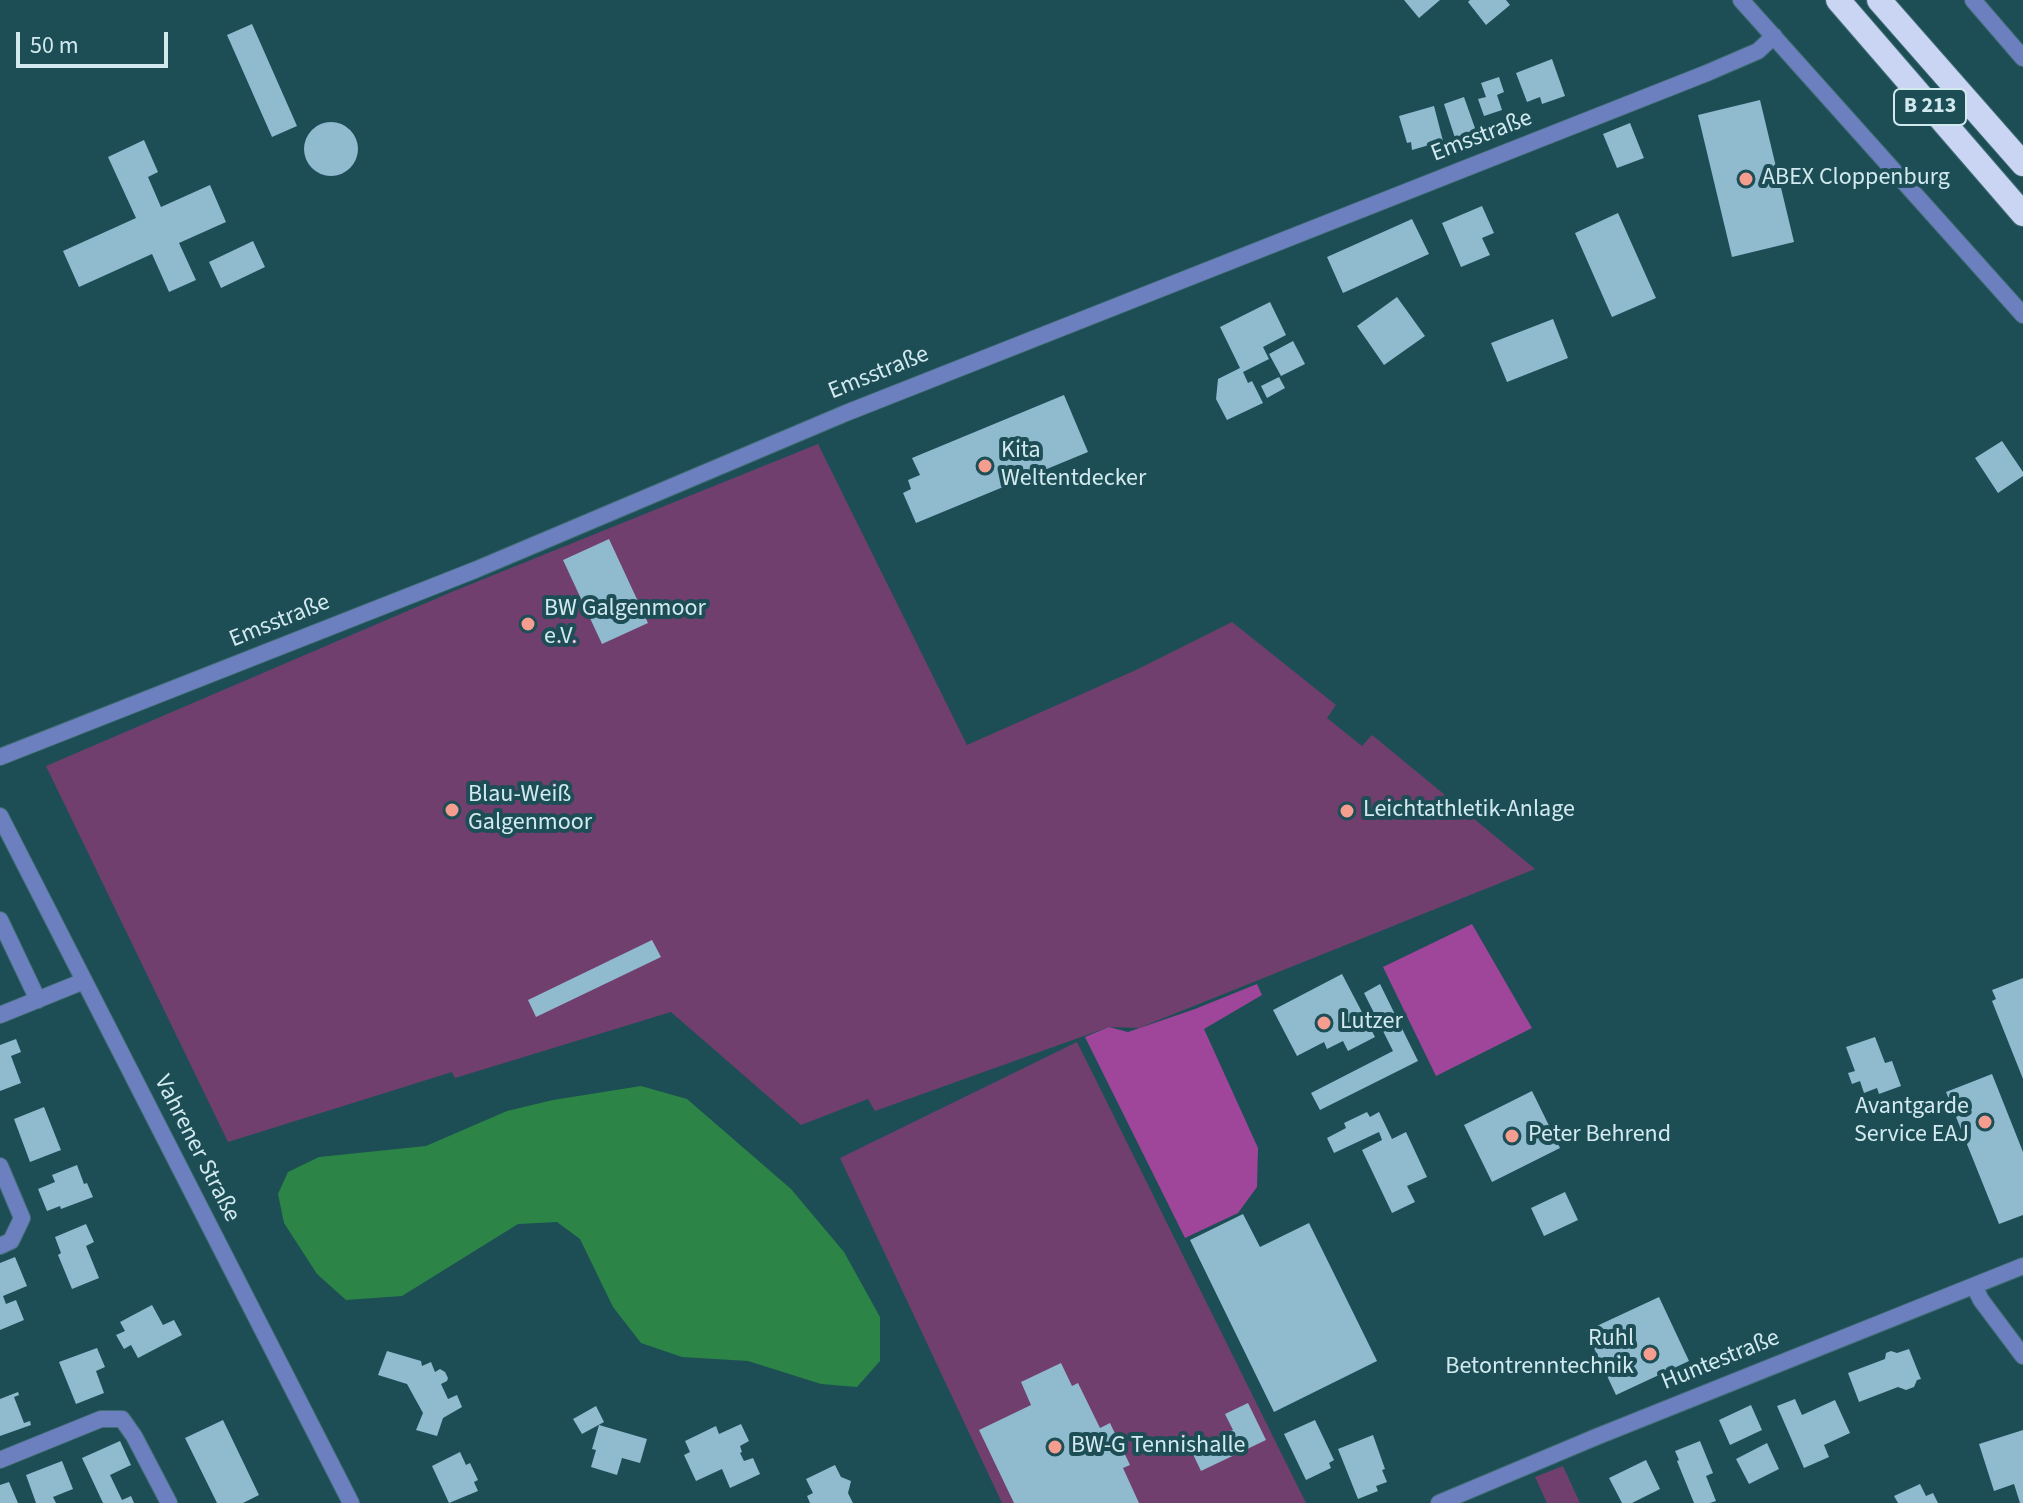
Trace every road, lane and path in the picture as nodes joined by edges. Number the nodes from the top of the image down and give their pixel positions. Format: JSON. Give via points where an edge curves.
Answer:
{"nodes":[{"id":1,"x":1741,"y":0,"type":"edge"},
{"id":2,"x":1838,"y":0,"type":"edge"},
{"id":3,"x":1879,"y":0,"type":"edge"},
{"id":4,"x":1973,"y":0,"type":"edge"},
{"id":5,"x":1774,"y":36,"type":"junction"},
{"id":6,"x":2023,"y":58,"type":"edge"},
{"id":7,"x":2023,"y":164,"type":"edge"},
{"id":8,"x":2023,"y":214,"type":"edge"},
{"id":9,"x":2023,"y":315,"type":"edge"},
{"id":10,"x":0,"y":757,"type":"edge"},
{"id":11,"x":0,"y":816,"type":"edge"},
{"id":12,"x":0,"y":920,"type":"edge"},
{"id":13,"x":84,"y":981,"type":"junction"},
{"id":14,"x":38,"y":1000,"type":"junction"},
{"id":15,"x":0,"y":1015,"type":"edge"},
{"id":16,"x":0,"y":1166,"type":"edge"},
{"id":17,"x":0,"y":1246,"type":"edge"},
{"id":18,"x":2023,"y":1266,"type":"edge"},
{"id":19,"x":1974,"y":1286,"type":"junction"},
{"id":20,"x":2023,"y":1356,"type":"edge"},
{"id":21,"x":0,"y":1460,"type":"edge"},
{"id":22,"x":169,"y":1503,"type":"edge"},
{"id":23,"x":351,"y":1503,"type":"edge"},
{"id":24,"x":1439,"y":1503,"type":"edge"}],
"edges":[{"from":1,"to":5,"type":"street"},
{"from":2,"to":8,"type":"highway","number":"B 213"},
{"from":3,"to":7,"type":"highway","number":"B 213"},
{"from":4,"to":6,"type":"street"},
{"from":5,"to":9,"type":"street"},
{"from":5,"to":10,"type":"street","name":"Emsstraße","via":[[1758,51],[1707,73],[846,413],[475,570]]},
{"from":11,"to":13,"type":"street","name":"Vahrener Straße"},
{"from":12,"to":14,"type":"street"},
{"from":13,"to":14,"type":"street"},
{"from":13,"to":23,"type":"street","name":"Vahrener Straße"},
{"from":14,"to":15,"type":"street"},
{"from":16,"to":17,"type":"street","via":[[22,1218],[11,1241]]},
{"from":18,"to":19,"type":"street","name":"Huntestraße"},
{"from":19,"to":20,"type":"street"},
{"from":19,"to":24,"type":"street","name":"Huntestraße"},
{"from":21,"to":22,"type":"street","via":[[101,1419],[122,1419]]}]}
